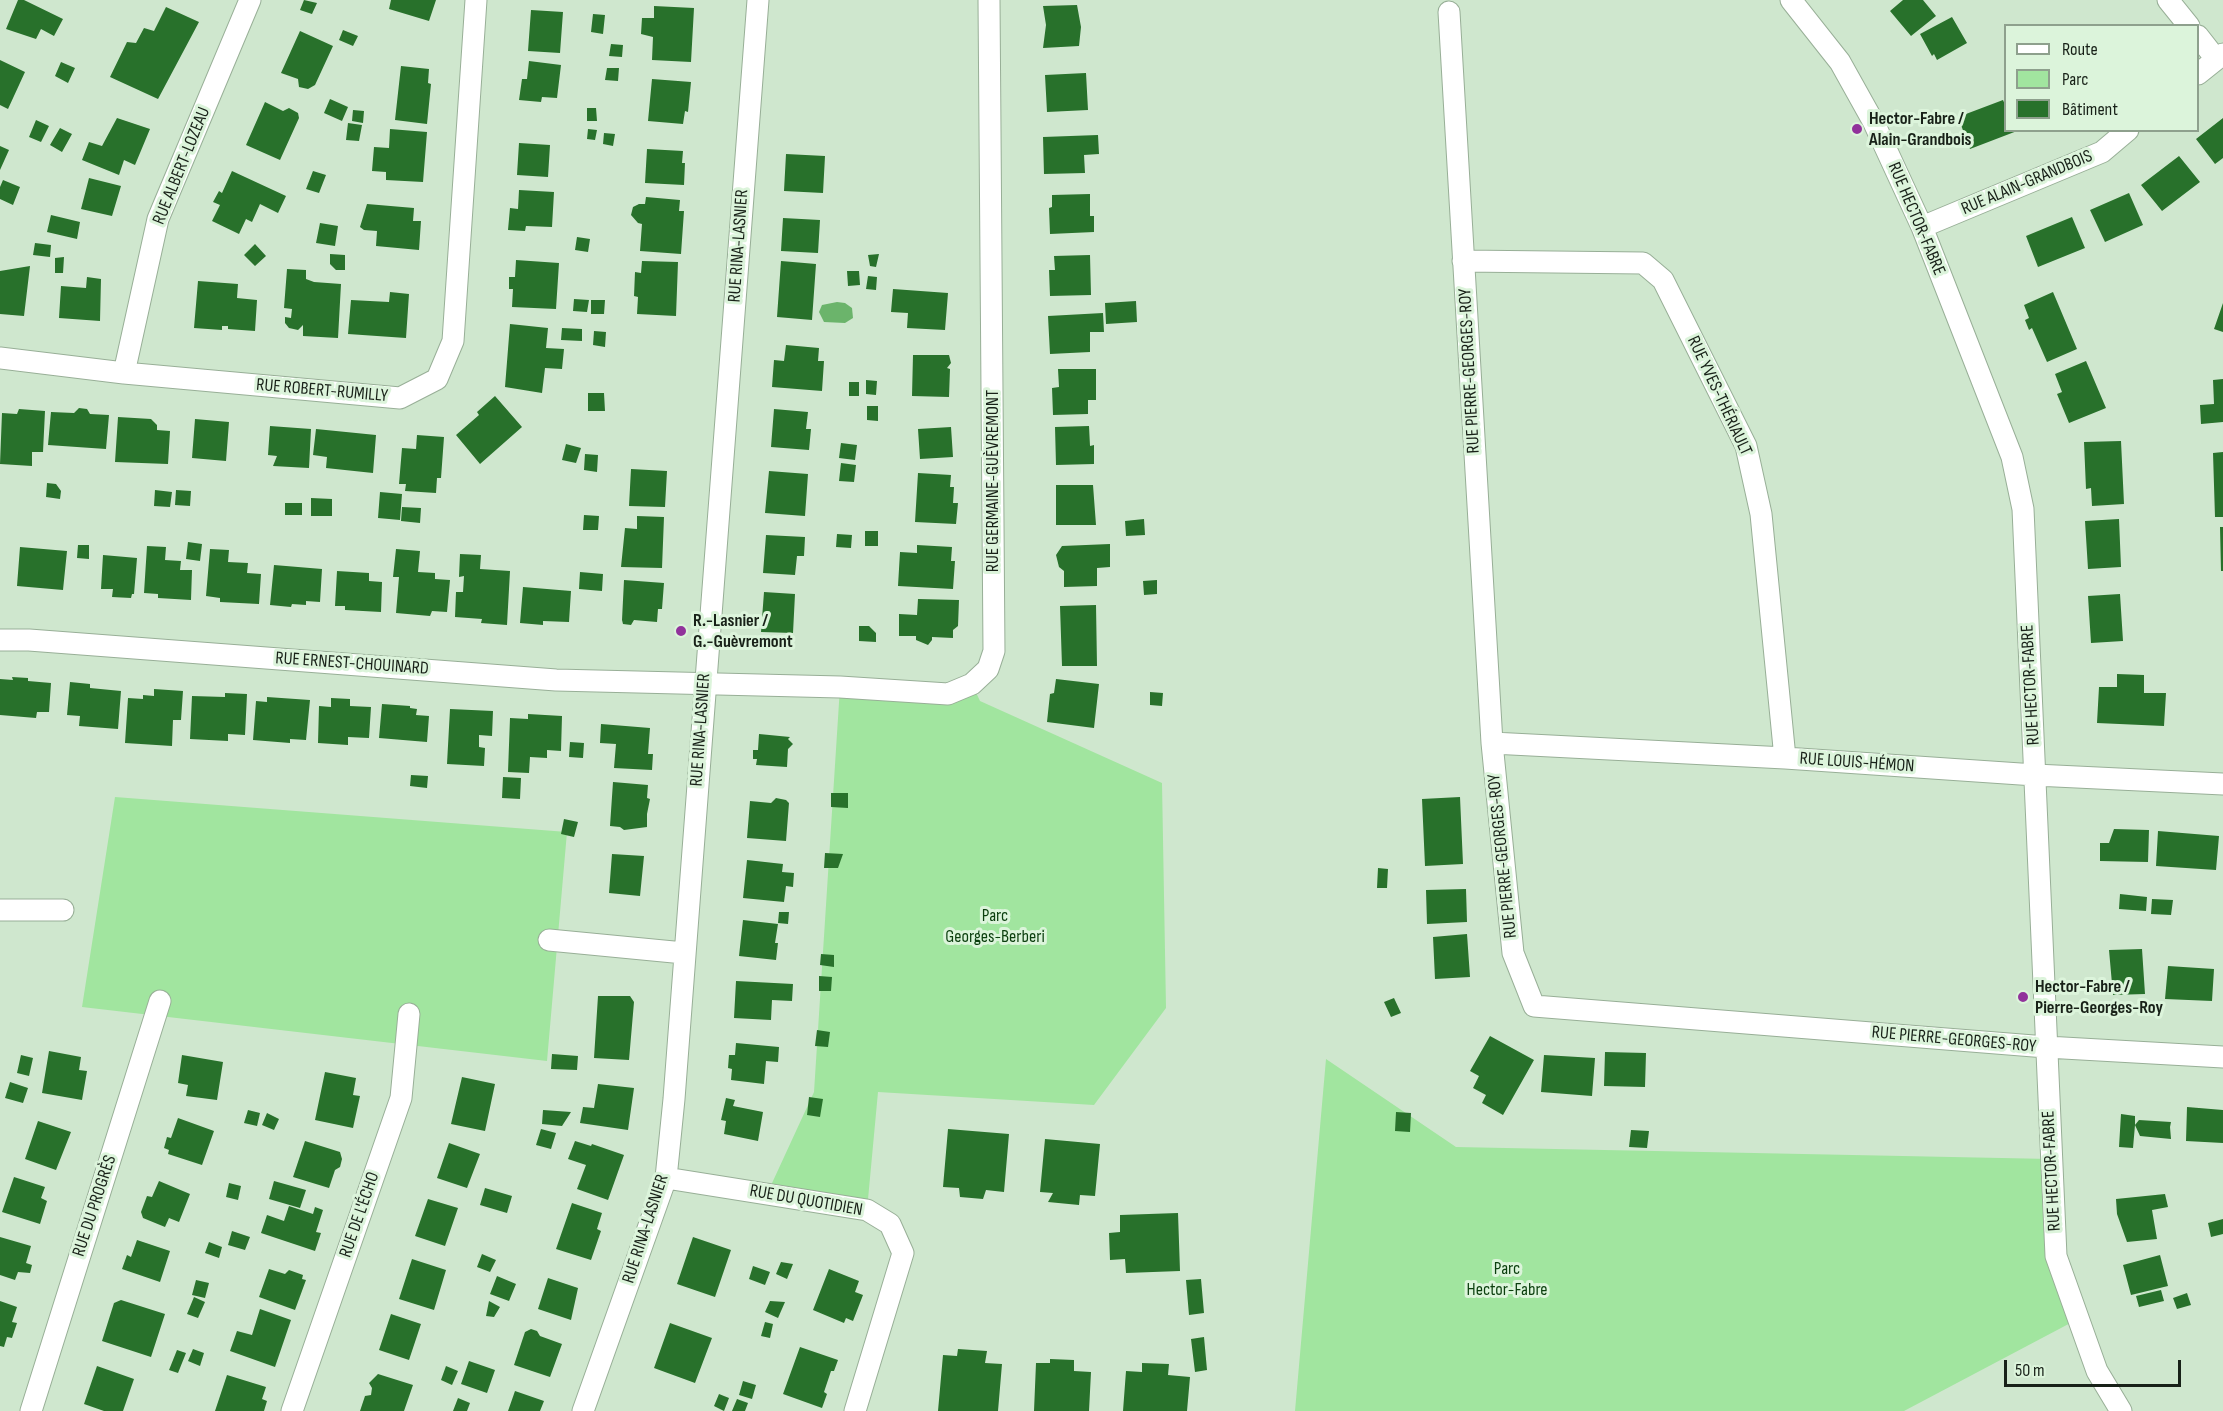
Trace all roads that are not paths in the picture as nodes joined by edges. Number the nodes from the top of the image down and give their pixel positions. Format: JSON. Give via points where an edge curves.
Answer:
{"nodes":[{"id":1,"x":250,"y":0,"type":"edge"},
{"id":2,"x":476,"y":0,"type":"edge"},
{"id":3,"x":758,"y":0,"type":"edge"},
{"id":4,"x":989,"y":0,"type":"edge"},
{"id":5,"x":1791,"y":0,"type":"edge"},
{"id":6,"x":2168,"y":0,"type":"edge"},
{"id":7,"x":1449,"y":12,"type":"dead end"},
{"id":8,"x":2187,"y":24,"type":"edge"},
{"id":9,"x":2199,"y":37,"type":"edge"},
{"id":10,"x":2220,"y":57,"type":"edge"},
{"id":11,"x":2199,"y":73,"type":"edge"},
{"id":12,"x":2126,"y":132,"type":"edge"},
{"id":13,"x":1922,"y":227,"type":"junction"},
{"id":14,"x":1463,"y":261,"type":"junction"},
{"id":15,"x":0,"y":358,"type":"edge"},
{"id":16,"x":124,"y":373,"type":"junction"},
{"id":17,"x":0,"y":640,"type":"edge"},
{"id":18,"x":705,"y":684,"type":"junction"},
{"id":19,"x":1492,"y":743,"type":"junction"},
{"id":20,"x":1785,"y":758,"type":"junction"},
{"id":21,"x":2035,"y":775,"type":"junction"},
{"id":22,"x":2223,"y":784,"type":"edge"},
{"id":23,"x":0,"y":910,"type":"edge"},
{"id":24,"x":63,"y":910,"type":"dead end"},
{"id":25,"x":549,"y":940,"type":"dead end"},
{"id":26,"x":684,"y":953,"type":"junction"},
{"id":27,"x":160,"y":1001,"type":"dead end"},
{"id":28,"x":409,"y":1014,"type":"dead end"},
{"id":29,"x":2046,"y":1047,"type":"junction"},
{"id":30,"x":2223,"y":1057,"type":"edge"},
{"id":31,"x":666,"y":1178,"type":"junction"},
{"id":32,"x":31,"y":1411,"type":"edge"},
{"id":33,"x":292,"y":1411,"type":"edge"},
{"id":34,"x":583,"y":1411,"type":"edge"},
{"id":35,"x":855,"y":1411,"type":"edge"},
{"id":36,"x":2121,"y":1411,"type":"edge"}],
"edges":[{"from":1,"to":16,"type":"street","name":"RUE ALBERT-LOZEAU","via":[[158,219]]},
{"from":2,"to":16,"type":"street","name":"RUE ROBERT-RUMILLY","via":[[453,341],[437,379],[400,398]]},
{"from":3,"to":18,"type":"street","name":"RUE RINA-LASNIER"},
{"from":4,"to":18,"type":"street","name":"RUE GERMAINE-GUÈVREMONT","via":[[994,651],[988,669],[972,684],[948,694]]},
{"from":5,"to":13,"type":"street","name":"RUE HECTOR-FABRE","via":[[1840,62],[1874,123]]},
{"from":6,"to":8,"type":"street"},
{"from":7,"to":14,"type":"street","name":"RUE PIERRE-GEORGES-ROY"},
{"from":9,"to":10,"type":"street"},
{"from":10,"to":11,"type":"street"},
{"from":12,"to":13,"type":"street","name":"RUE ALAIN-GRANDBOIS","via":[[2102,152]]},
{"from":13,"to":21,"type":"street","name":"RUE HECTOR-FABRE","via":[[2012,457],[2021,499]]},
{"from":14,"to":19,"type":"street","name":"RUE PIERRE-GEORGES-ROY"},
{"from":14,"to":20,"type":"street","name":"RUE YVES-THÉRIAULT","via":[[1644,263],[1663,280],[1746,446],[1761,514]]},
{"from":15,"to":16,"type":"street","name":"RUE ROBERT-RUMILLY"},
{"from":17,"to":18,"type":"street","name":"RUE ERNEST-CHOUINARD","via":[[556,680]]},
{"from":18,"to":26,"type":"street","name":"RUE RINA-LASNIER"},
{"from":19,"to":20,"type":"street","name":"RUE LOUIS-HÉMON"},
{"from":19,"to":29,"type":"street","name":"RUE PIERRE-GEORGES-ROY","via":[[1513,953],[1534,1006]]},
{"from":20,"to":21,"type":"street","name":"RUE LOUIS-HÉMON"},
{"from":21,"to":22,"type":"street","name":"RUE LOUIS-HÉMON"},
{"from":21,"to":29,"type":"street","name":"RUE HECTOR-FABRE"},
{"from":23,"to":24,"type":"street"},
{"from":25,"to":26,"type":"street"},
{"from":26,"to":31,"type":"street","name":"RUE RINA-LASNIER"},
{"from":27,"to":32,"type":"street","name":"RUE DU PROGRÈS"},
{"from":28,"to":33,"type":"street","name":"RUE DE L'ÉCHO","via":[[401,1098]]},
{"from":29,"to":30,"type":"street","name":"RUE PIERRE-GEORGES-ROY"},
{"from":29,"to":36,"type":"street","name":"RUE HECTOR-FABRE","via":[[2056,1256],[2097,1371]]},
{"from":31,"to":34,"type":"street","name":"RUE RINA-LASNIER"},
{"from":31,"to":35,"type":"street","name":"RUE DU QUOTIDIEN","via":[[867,1210],[890,1224],[903,1253]]}]}
